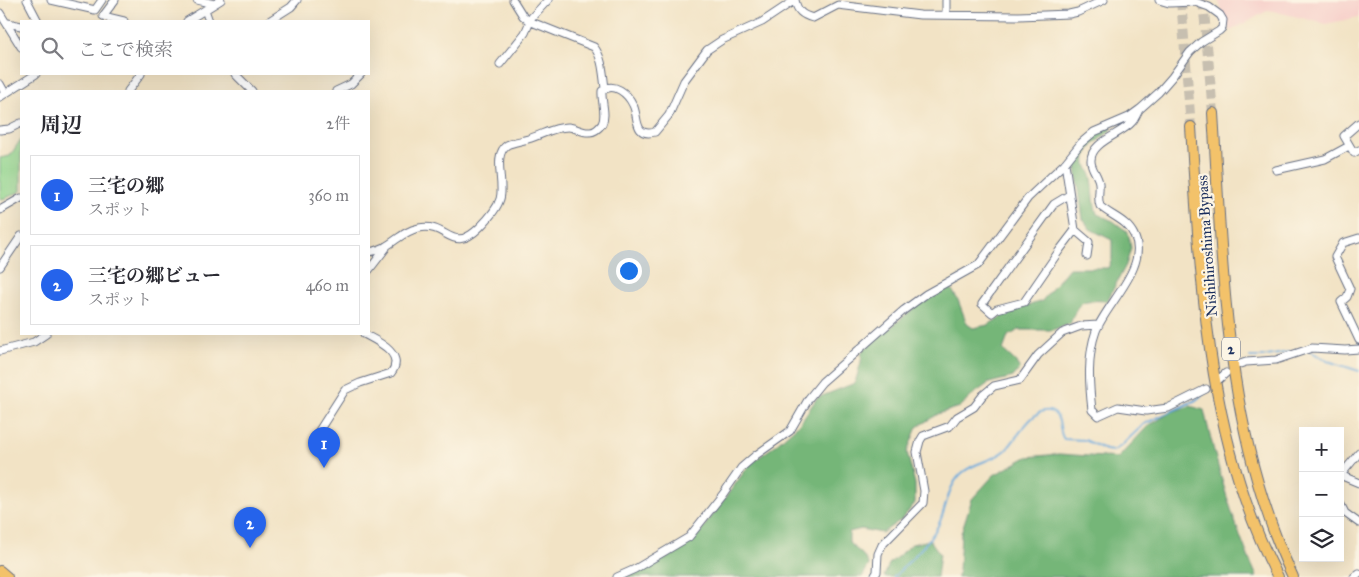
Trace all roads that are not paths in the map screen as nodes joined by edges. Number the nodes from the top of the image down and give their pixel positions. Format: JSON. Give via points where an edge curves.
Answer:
{"nodes":[{"id":1,"x":27,"y":0,"type":"edge"},
{"id":2,"x":51,"y":0,"type":"edge"},
{"id":3,"x":102,"y":0,"type":"edge"},
{"id":4,"x":115,"y":0,"type":"edge"},
{"id":5,"x":197,"y":0,"type":"edge"},
{"id":6,"x":297,"y":0,"type":"edge"},
{"id":7,"x":513,"y":0,"type":"edge"},
{"id":8,"x":548,"y":0,"type":"edge"},
{"id":9,"x":795,"y":0,"type":"edge"},
{"id":10,"x":946,"y":0,"type":"edge"},
{"id":11,"x":1104,"y":0,"type":"edge"},
{"id":12,"x":1159,"y":0,"type":"edge"},
{"id":13,"x":218,"y":2,"type":"edge"},
{"id":14,"x":205,"y":10,"type":"junction"},
{"id":15,"x":0,"y":13,"type":"edge"},
{"id":16,"x":946,"y":15,"type":"junction"},
{"id":17,"x":37,"y":20,"type":"edge"},
{"id":18,"x":120,"y":20,"type":"edge"},
{"id":19,"x":189,"y":20,"type":"edge"},
{"id":20,"x":209,"y":20,"type":"edge"},
{"id":21,"x":270,"y":20,"type":"edge"},
{"id":22,"x":531,"y":22,"type":"junction"},
{"id":23,"x":8,"y":23,"type":"junction"},
{"id":24,"x":20,"y":26,"type":"edge"},
{"id":25,"x":20,"y":45,"type":"edge"},
{"id":26,"x":500,"y":64,"type":"dead end"},
{"id":27,"x":34,"y":75,"type":"edge"},
{"id":28,"x":139,"y":75,"type":"edge"},
{"id":29,"x":235,"y":75,"type":"edge"},
{"id":30,"x":360,"y":75,"type":"edge"},
{"id":31,"x":0,"y":84,"type":"edge"},
{"id":32,"x":605,"y":88,"type":"junction"},
{"id":33,"x":129,"y":90,"type":"edge"},
{"id":34,"x":251,"y":90,"type":"edge"},
{"id":35,"x":338,"y":90,"type":"edge"},
{"id":36,"x":3,"y":95,"type":"edge"},
{"id":37,"x":1140,"y":109,"type":"junction"},
{"id":38,"x":1212,"y":113,"type":"tunnel mouth"},
{"id":39,"x":1359,"y":123,"type":"edge"},
{"id":40,"x":20,"y":124,"type":"edge"},
{"id":41,"x":1192,"y":127,"type":"tunnel mouth"},
{"id":42,"x":0,"y":130,"type":"edge"},
{"id":43,"x":1349,"y":146,"type":"junction"},
{"id":44,"x":1359,"y":150,"type":"edge"},
{"id":45,"x":1065,"y":163,"type":"junction"},
{"id":46,"x":1276,"y":170,"type":"dead end"},
{"id":47,"x":1069,"y":195,"type":"junction"},
{"id":48,"x":20,"y":199,"type":"edge"},
{"id":49,"x":0,"y":210,"type":"edge"},
{"id":50,"x":1075,"y":230,"type":"junction"},
{"id":51,"x":20,"y":237,"type":"edge"},
{"id":52,"x":1359,"y":238,"type":"edge"},
{"id":53,"x":386,"y":248,"type":"junction"},
{"id":54,"x":370,"y":252,"type":"edge"},
{"id":55,"x":1088,"y":256,"type":"dead end"},
{"id":56,"x":0,"y":267,"type":"edge"},
{"id":57,"x":370,"y":269,"type":"edge"},
{"id":58,"x":1099,"y":325,"type":"junction"},
{"id":59,"x":44,"y":335,"type":"edge"},
{"id":60,"x":366,"y":335,"type":"edge"},
{"id":61,"x":1359,"y":340,"type":"edge"},
{"id":62,"x":1359,"y":349,"type":"edge"},
{"id":63,"x":0,"y":351,"type":"edge"},
{"id":64,"x":1237,"y":365,"type":"dead end"},
{"id":65,"x":1226,"y":374,"type":"dead end"},
{"id":66,"x":1218,"y":380,"type":"dead end"},
{"id":67,"x":1206,"y":389,"type":"dead end"},
{"id":68,"x":315,"y":437,"type":"dead end"},
{"id":69,"x":1359,"y":452,"type":"edge"},
{"id":70,"x":1342,"y":472,"type":"edge"},
{"id":71,"x":1344,"y":477,"type":"edge"},
{"id":72,"x":1359,"y":483,"type":"edge"},
{"id":73,"x":1344,"y":511,"type":"edge"},
{"id":74,"x":1359,"y":523,"type":"edge"},
{"id":75,"x":0,"y":571,"type":"edge"},
{"id":76,"x":1359,"y":573,"type":"edge"},
{"id":77,"x":7,"y":577,"type":"edge"},
{"id":78,"x":617,"y":577,"type":"edge"},
{"id":79,"x":874,"y":577,"type":"edge"},
{"id":80,"x":1278,"y":577,"type":"edge"},
{"id":81,"x":1293,"y":577,"type":"edge"},
{"id":82,"x":1354,"y":577,"type":"edge"}],
"edges":[{"from":1,"to":17,"type":"street"},
{"from":2,"to":3,"type":"street","via":[[95,10]]},
{"from":4,"to":18,"type":"street","via":[[103,16]]},
{"from":5,"to":13,"type":"street"},
{"from":6,"to":21,"type":"street"},
{"from":7,"to":22,"type":"street"},
{"from":8,"to":22,"type":"street"},
{"from":9,"to":16,"type":"street","via":[[796,8],[811,18],[838,5]]},
{"from":9,"to":32,"type":"street","via":[[762,22],[707,50],[684,81],[669,115],[655,132],[646,132],[639,127],[633,105],[621,90]]},
{"from":10,"to":16,"type":"street"},
{"from":11,"to":16,"type":"street","via":[[1069,14]]},
{"from":12,"to":37,"type":"street","via":[[1199,3],[1217,12],[1223,20],[1219,31],[1190,52],[1158,93]]},
{"from":13,"to":14,"type":"street"},
{"from":14,"to":19,"type":"street"},
{"from":14,"to":20,"type":"street"},
{"from":15,"to":23,"type":"street"},
{"from":22,"to":26,"type":"street"},
{"from":22,"to":32,"type":"street","via":[[594,47],[602,65]]},
{"from":23,"to":24,"type":"street"},
{"from":23,"to":25,"type":"street"},
{"from":27,"to":36,"type":"street"},
{"from":28,"to":33,"type":"street"},
{"from":29,"to":34,"type":"street"},
{"from":30,"to":35,"type":"street"},
{"from":31,"to":36,"type":"street"},
{"from":32,"to":53,"type":"street","via":[[601,100],[603,122],[595,131],[557,128],[504,148],[499,158],[502,188],[499,201],[470,237],[456,239],[423,227],[403,235]]},
{"from":37,"to":45,"type":"street","via":[[1094,132]]},
{"from":37,"to":58,"type":"street","via":[[1130,124],[1096,148],[1090,161],[1099,184],[1100,206],[1128,225],[1138,250],[1133,269]]},
{"from":38,"to":81,"type":"highway","name":"Nishihiroshima Bypass","number":"2","via":[[1228,325],[1241,420],[1267,515]]},
{"from":39,"to":43,"type":"street","via":[[1344,136]]},
{"from":40,"to":42,"type":"street"},
{"from":41,"to":80,"type":"highway","name":"Nishihiroshima Bypass","number":"2","via":[[1206,332],[1219,406],[1237,478]]},
{"from":43,"to":44,"type":"street","via":[[1354,153]]},
{"from":43,"to":46,"type":"street","via":[[1325,159]]},
{"from":45,"to":47,"type":"street"},
{"from":45,"to":78,"type":"street","via":[[1028,198],[978,265],[904,310],[822,382],[790,431],[741,468],[689,537]]},
{"from":47,"to":50,"type":"street"},
{"from":47,"to":50,"type":"street","via":[[1054,204],[982,304],[992,313],[1024,302]]},
{"from":48,"to":49,"type":"street"},
{"from":50,"to":55,"type":"street","via":[[1089,242]]},
{"from":51,"to":56,"type":"street"},
{"from":52,"to":61,"type":"street","via":[[1343,243],[1336,257],[1350,290],[1341,302]]},
{"from":53,"to":54,"type":"street"},
{"from":53,"to":57,"type":"street"},
{"from":58,"to":67,"type":"street","via":[[1088,380],[1094,414],[1101,415],[1123,407],[1146,411],[1168,408]]},
{"from":58,"to":79,"type":"street","via":[[1081,326],[1062,333],[1038,355],[1020,380],[994,386],[950,426],[923,436],[917,452],[923,503],[882,545]]},
{"from":59,"to":63,"type":"street","via":[[34,342]]},
{"from":60,"to":68,"type":"street","via":[[389,349],[394,359],[394,370],[345,390]]},
{"from":62,"to":64,"type":"street","via":[[1312,348],[1276,360]]},
{"from":65,"to":66,"type":"street"},
{"from":69,"to":70,"type":"street"},
{"from":71,"to":72,"type":"street"},
{"from":73,"to":74,"type":"street"},
{"from":75,"to":77,"type":"highway"},
{"from":76,"to":82,"type":"street"}]}
